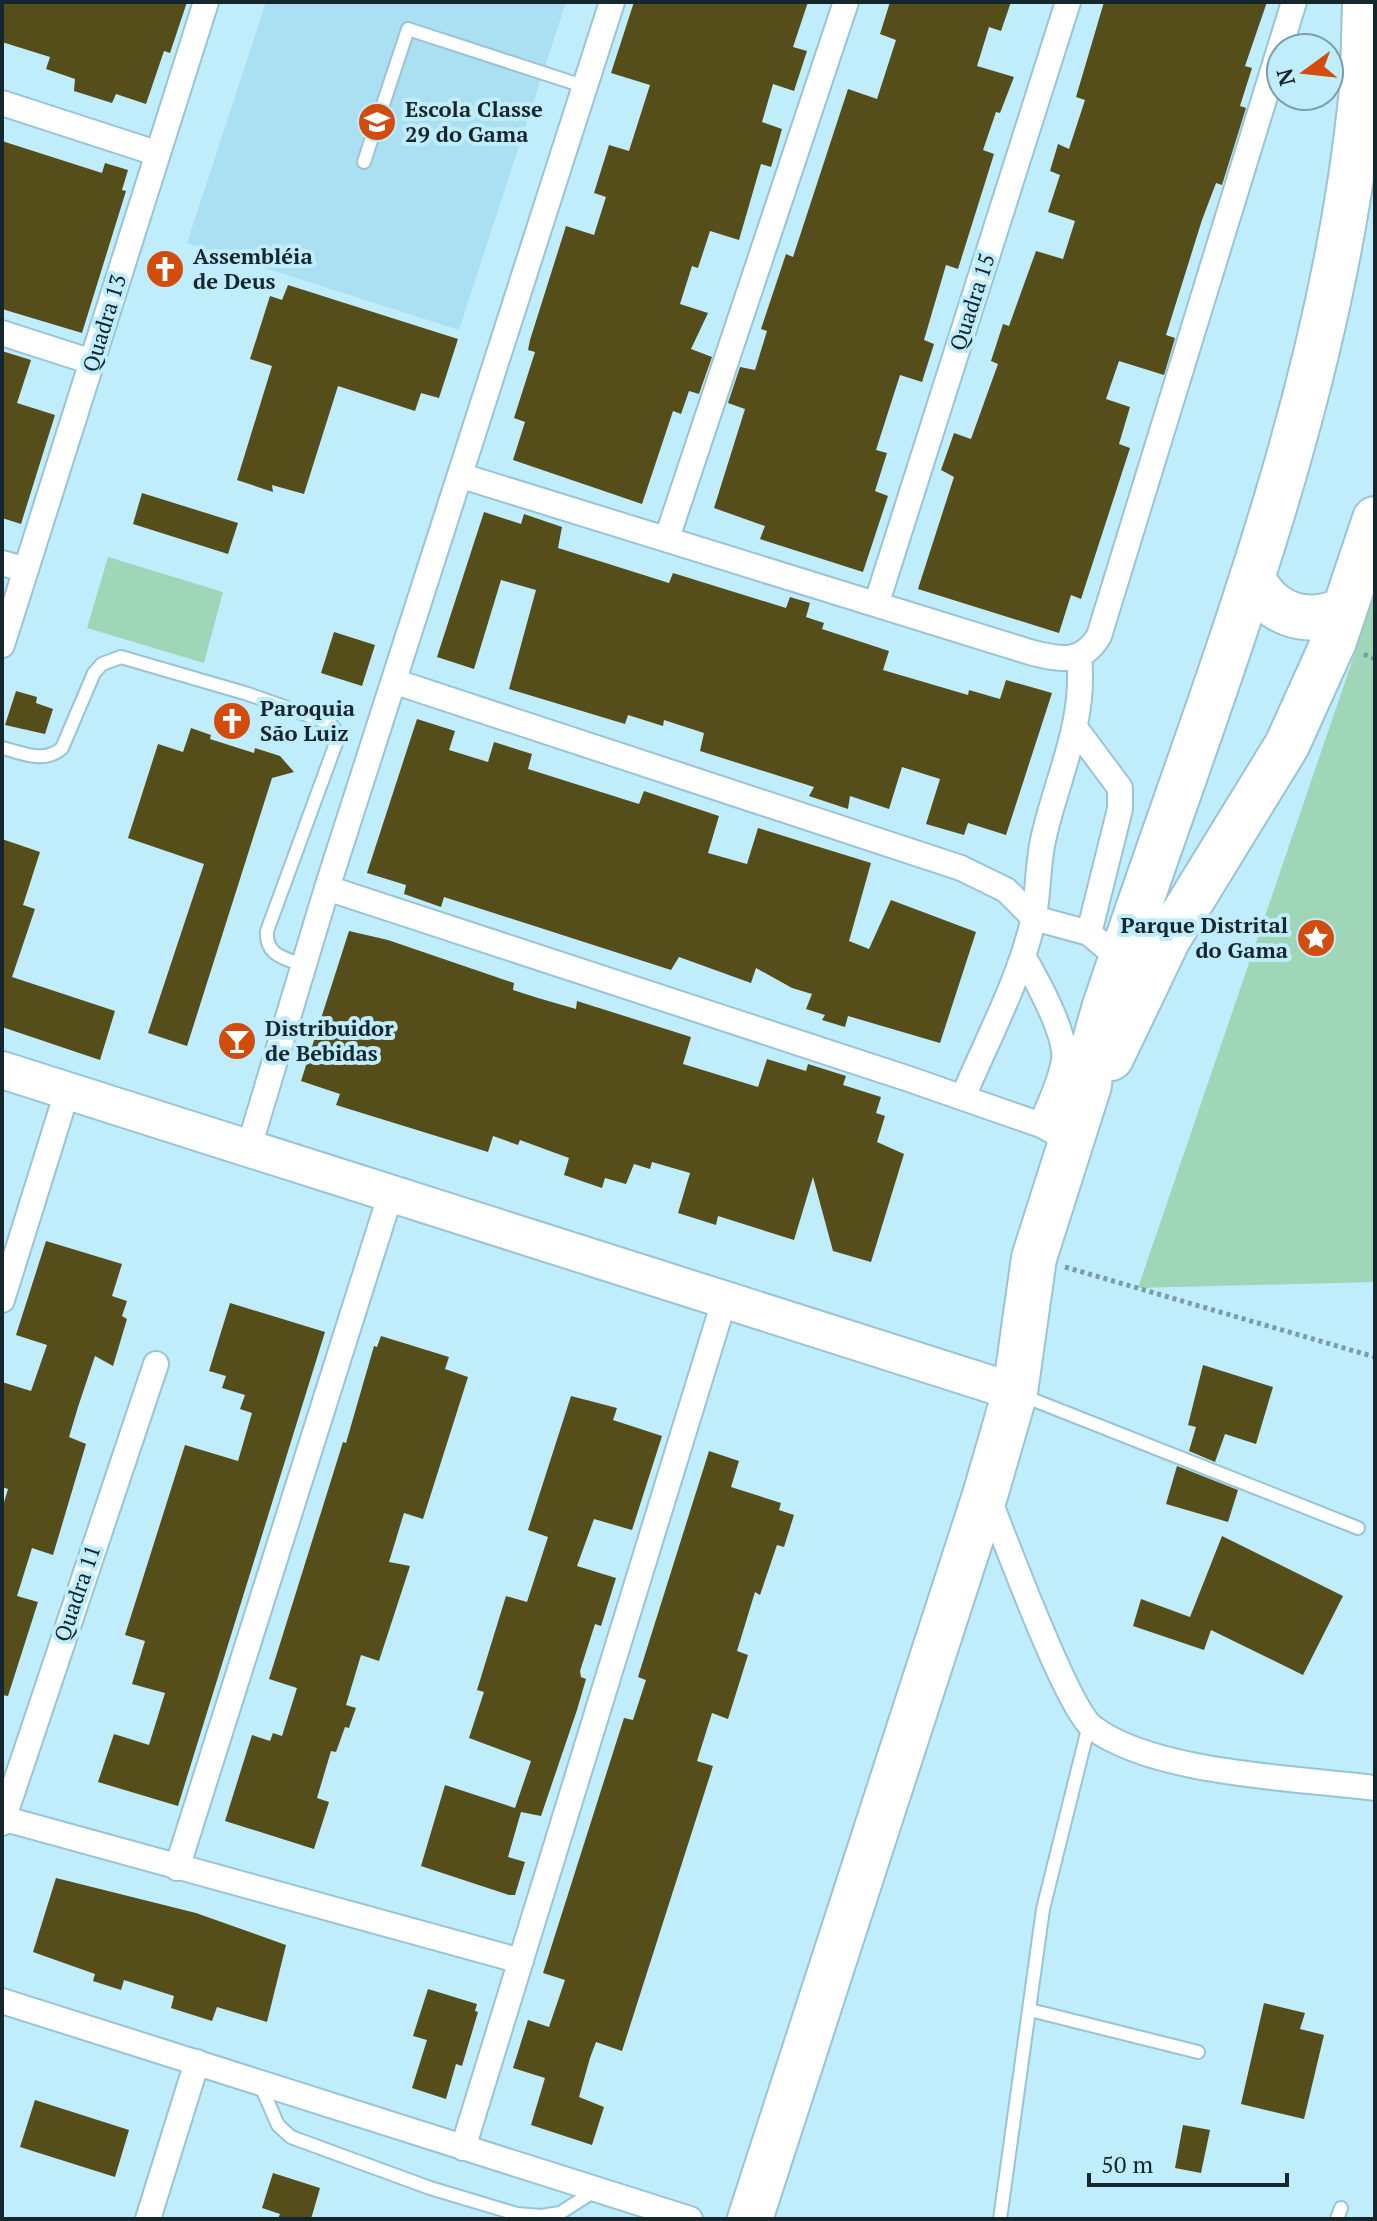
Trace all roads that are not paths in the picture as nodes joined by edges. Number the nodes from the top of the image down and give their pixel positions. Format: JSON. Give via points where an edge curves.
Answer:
{"nodes":[{"id":1,"x":206,"y":2,"type":"edge"},
{"id":2,"x":612,"y":2,"type":"edge"},
{"id":3,"x":846,"y":2,"type":"edge"},
{"id":4,"x":1068,"y":2,"type":"edge"},
{"id":5,"x":1294,"y":2,"type":"edge"},
{"id":6,"x":1365,"y":2,"type":"edge"},
{"id":7,"x":586,"y":87,"type":"junction"},
{"id":8,"x":2,"y":103,"type":"edge"},
{"id":9,"x":156,"y":153,"type":"junction"},
{"id":10,"x":364,"y":162,"type":"dead end"},
{"id":11,"x":2,"y":333,"type":"edge"},
{"id":12,"x":92,"y":362,"type":"junction"},
{"id":13,"x":462,"y":476,"type":"junction"},
{"id":14,"x":1375,"y":519,"type":"edge"},
{"id":15,"x":667,"y":538,"type":"junction"},
{"id":16,"x":2,"y":563,"type":"edge"},
{"id":17,"x":26,"y":570,"type":"junction"},
{"id":18,"x":1252,"y":577,"type":"junction"},
{"id":19,"x":877,"y":602,"type":"junction"},
{"id":20,"x":1344,"y":610,"type":"junction"},
{"id":21,"x":2,"y":645,"type":"edge"},
{"id":22,"x":1079,"y":657,"type":"junction"},
{"id":23,"x":396,"y":682,"type":"junction"},
{"id":24,"x":1076,"y":729,"type":"junction"},
{"id":25,"x":2,"y":748,"type":"edge"},
{"id":26,"x":327,"y":888,"type":"junction"},
{"id":27,"x":1034,"y":918,"type":"junction"},
{"id":28,"x":1105,"y":947,"type":"junction"},
{"id":29,"x":1023,"y":956,"type":"junction"},
{"id":30,"x":305,"y":966,"type":"junction"},
{"id":31,"x":2,"y":1070,"type":"edge"},
{"id":32,"x":1089,"y":1085,"type":"junction"},
{"id":33,"x":67,"y":1092,"type":"junction"},
{"id":34,"x":963,"y":1097,"type":"junction"},
{"id":35,"x":1055,"y":1133,"type":"junction"},
{"id":36,"x":249,"y":1147,"type":"junction"},
{"id":37,"x":391,"y":1193,"type":"junction"},
{"id":38,"x":725,"y":1298,"type":"junction"},
{"id":39,"x":2,"y":1300,"type":"edge"},
{"id":40,"x":156,"y":1364,"type":"dead end"},
{"id":41,"x":1015,"y":1392,"type":"junction"},
{"id":42,"x":986,"y":1492,"type":"junction"},
{"id":43,"x":1358,"y":1528,"type":"dead end"},
{"id":44,"x":1089,"y":1725,"type":"junction"},
{"id":45,"x":1375,"y":1788,"type":"edge"},
{"id":46,"x":3,"y":1820,"type":"edge"},
{"id":47,"x":177,"y":1868,"type":"junction"},
{"id":48,"x":521,"y":1961,"type":"junction"},
{"id":49,"x":2,"y":2001,"type":"edge"},
{"id":50,"x":1030,"y":2010,"type":"junction"},
{"id":51,"x":1198,"y":2052,"type":"dead end"},
{"id":52,"x":197,"y":2062,"type":"junction"},
{"id":53,"x":260,"y":2084,"type":"junction"},
{"id":54,"x":463,"y":2148,"type":"junction"},
{"id":55,"x":596,"y":2190,"type":"junction"},
{"id":56,"x":148,"y":2219,"type":"edge"},
{"id":57,"x":690,"y":2219,"type":"edge"},
{"id":58,"x":750,"y":2219,"type":"edge"},
{"id":59,"x":1000,"y":2219,"type":"edge"}],
"edges":[{"from":1,"to":9,"type":"street","name":"Quadra 13"},
{"from":2,"to":7,"type":"street"},
{"from":3,"to":15,"type":"street"},
{"from":4,"to":19,"type":"street","name":"Quadra 15"},
{"from":5,"to":22,"type":"street","via":[[1099,636]]},
{"from":6,"to":18,"type":"highway","via":[[1361,97],[1341,234],[1306,393]]},
{"from":7,"to":10,"type":"lane","via":[[408,29]]},
{"from":7,"to":13,"type":"street"},
{"from":8,"to":9,"type":"street"},
{"from":9,"to":12,"type":"street","name":"Quadra 13"},
{"from":11,"to":12,"type":"street"},
{"from":12,"to":17,"type":"street","name":"Quadra 13"},
{"from":13,"to":15,"type":"street"},
{"from":13,"to":23,"type":"street"},
{"from":14,"to":20,"type":"highway"},
{"from":15,"to":19,"type":"street"},
{"from":16,"to":17,"type":"street"},
{"from":17,"to":21,"type":"street","name":"Quadra 13"},
{"from":18,"to":20,"type":"highway","via":[[1268,602],[1296,618],[1324,618]]},
{"from":18,"to":28,"type":"highway"},
{"from":19,"to":22,"type":"street","via":[[1033,653],[1066,660]]},
{"from":20,"to":32,"type":"highway","via":[[1287,745],[1168,939],[1109,1062]]},
{"from":22,"to":24,"type":"street","via":[[1082,682]]},
{"from":23,"to":26,"type":"street"},
{"from":23,"to":27,"type":"street","via":[[961,868],[1006,890]]},
{"from":24,"to":27,"type":"street","via":[[1043,838]]},
{"from":24,"to":28,"type":"street","via":[[1120,788]]},
{"from":25,"to":30,"type":"lane","via":[[53,755],[62,748],[94,673],[121,657],[330,723],[339,735],[267,931],[273,954]]},
{"from":26,"to":30,"type":"street"},
{"from":26,"to":34,"type":"street"},
{"from":27,"to":28,"type":"street"},
{"from":27,"to":29,"type":"street"},
{"from":28,"to":32,"type":"highway"},
{"from":29,"to":34,"type":"street"},
{"from":29,"to":35,"type":"street","via":[[1064,1050]]},
{"from":30,"to":36,"type":"street"},
{"from":31,"to":33,"type":"street"},
{"from":32,"to":35,"type":"highway"},
{"from":33,"to":36,"type":"street"},
{"from":33,"to":39,"type":"street"},
{"from":34,"to":35,"type":"street"},
{"from":35,"to":41,"type":"highway"},
{"from":36,"to":37,"type":"street"},
{"from":37,"to":38,"type":"street"},
{"from":37,"to":47,"type":"street"},
{"from":38,"to":41,"type":"street"},
{"from":38,"to":48,"type":"street"},
{"from":40,"to":46,"type":"street","name":"Quadra 11"},
{"from":41,"to":42,"type":"highway"},
{"from":41,"to":43,"type":"lane"},
{"from":42,"to":44,"type":"street"},
{"from":42,"to":58,"type":"highway"},
{"from":44,"to":45,"type":"street","via":[[1127,1748],[1204,1767]]},
{"from":44,"to":50,"type":"lane","via":[[1053,1862]]},
{"from":46,"to":47,"type":"street"},
{"from":47,"to":48,"type":"street"},
{"from":48,"to":54,"type":"street"},
{"from":49,"to":52,"type":"street"},
{"from":50,"to":51,"type":"lane"},
{"from":50,"to":59,"type":"lane"},
{"from":52,"to":53,"type":"street"},
{"from":52,"to":56,"type":"street"},
{"from":53,"to":54,"type":"street"},
{"from":53,"to":55,"type":"lane","via":[[278,2125],[291,2137],[430,2188],[541,2216],[560,2213]]},
{"from":54,"to":55,"type":"street"},
{"from":55,"to":57,"type":"street"}]}
